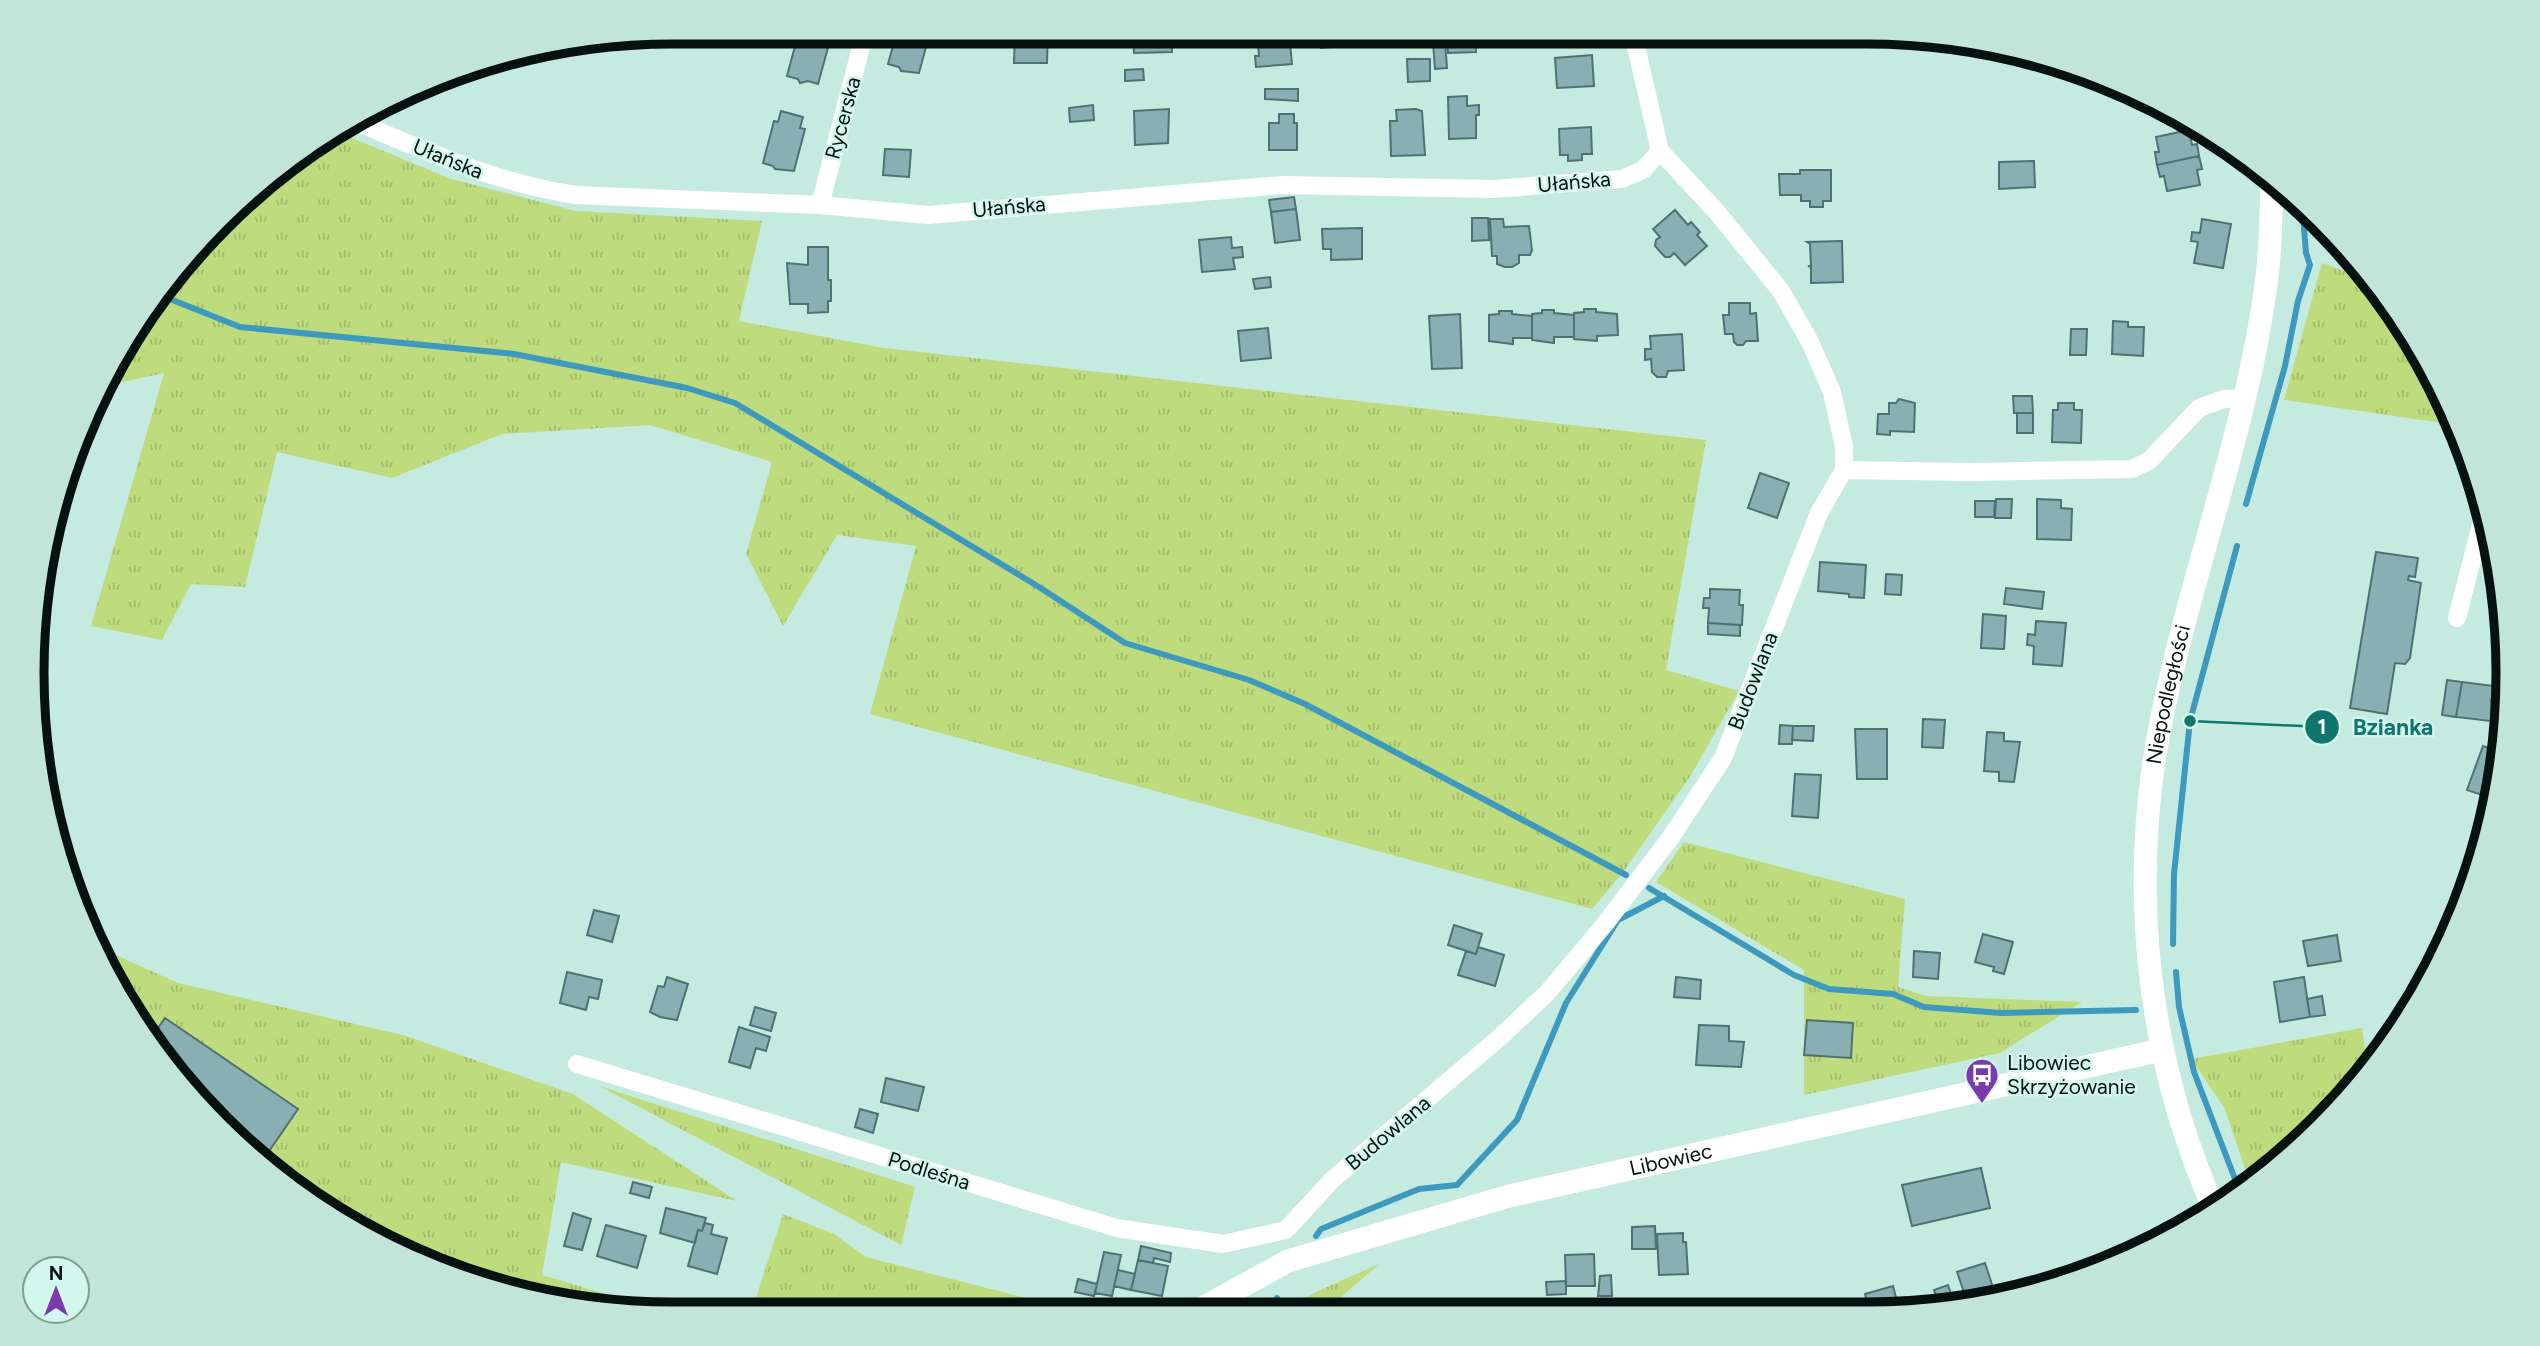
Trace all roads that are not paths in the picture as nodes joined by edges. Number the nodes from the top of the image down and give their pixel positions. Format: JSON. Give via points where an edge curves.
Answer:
{"nodes":[{"id":1,"x":862,"y":44,"type":"edge"},
{"id":2,"x":1636,"y":44,"type":"edge"},
{"id":3,"x":364,"y":125,"type":"edge"},
{"id":4,"x":1660,"y":151,"type":"junction"},
{"id":5,"x":2271,"y":191,"type":"edge"},
{"id":6,"x":820,"y":205,"type":"junction"},
{"id":7,"x":2243,"y":398,"type":"junction"},
{"id":8,"x":1844,"y":470,"type":"junction"},
{"id":9,"x":2480,"y":530,"type":"edge"},
{"id":10,"x":2457,"y":618,"type":"dead end"},
{"id":11,"x":2161,"y":1050,"type":"junction"},
{"id":12,"x":577,"y":1064,"type":"dead end"},
{"id":13,"x":2210,"y":1200,"type":"edge"},
{"id":14,"x":1286,"y":1230,"type":"junction"},
{"id":15,"x":1288,"y":1261,"type":"junction"},
{"id":16,"x":1213,"y":1302,"type":"edge"}],
"edges":[{"from":1,"to":6,"type":"street","name":"Rycerska"},
{"from":2,"to":4,"type":"street"},
{"from":3,"to":6,"type":"street","name":"Ułańska","via":[[492,177],[545,190]]},
{"from":4,"to":6,"type":"street","name":"Ułańska","via":[[1643,170],[1622,178],[1493,189],[1282,185],[928,215]]},
{"from":4,"to":8,"type":"street","via":[[1781,291],[1832,392]]},
{"from":5,"to":7,"type":"street","name":"Niepodległości","via":[[2268,267]]},
{"from":7,"to":8,"type":"street","via":[[2199,408],[2149,461],[2132,469]]},
{"from":7,"to":11,"type":"street","name":"Niepodległości","via":[[2186,615],[2154,764],[2145,865],[2146,918]]},
{"from":8,"to":14,"type":"street","name":"Budowlana","via":[[1819,513],[1723,758],[1671,837],[1547,993],[1332,1180]]},
{"from":9,"to":10,"type":"street"},
{"from":11,"to":13,"type":"street","name":"Niepodległości"},
{"from":11,"to":15,"type":"street","name":"Libowiec","via":[[1509,1196]]},
{"from":12,"to":14,"type":"street","name":"Podleśna","via":[[1117,1228],[1223,1244]]},
{"from":14,"to":15,"type":"street"},
{"from":15,"to":16,"type":"street","name":"Libowiec"}]}
